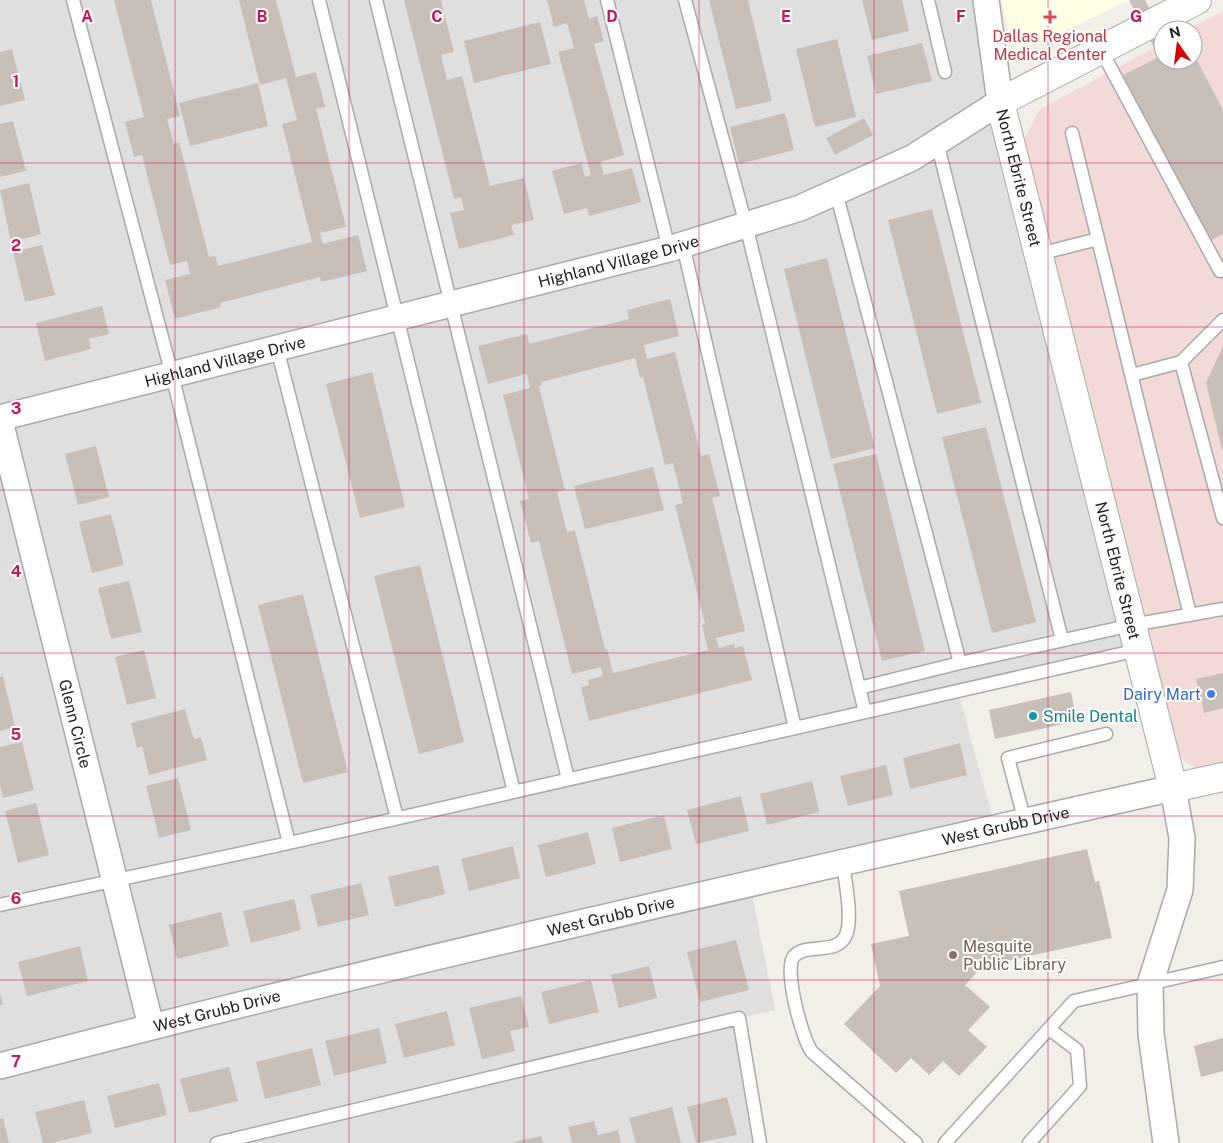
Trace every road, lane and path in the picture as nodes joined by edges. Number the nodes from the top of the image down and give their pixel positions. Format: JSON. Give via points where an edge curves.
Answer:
{"nodes":[{"id":1,"x":73,"y":0,"type":"edge"},
{"id":2,"x":319,"y":0,"type":"edge"},
{"id":3,"x":376,"y":0,"type":"edge"},
{"id":4,"x":606,"y":0,"type":"edge"},
{"id":5,"x":685,"y":0,"type":"edge"},
{"id":6,"x":928,"y":0,"type":"edge"},
{"id":7,"x":986,"y":0,"type":"edge"},
{"id":8,"x":1197,"y":0,"type":"edge"},
{"id":9,"x":1101,"y":50,"type":"junction"},
{"id":10,"x":946,"y":72,"type":"dead end"},
{"id":11,"x":1000,"y":102,"type":"junction"},
{"id":12,"x":1072,"y":133,"type":"dead end"},
{"id":13,"x":937,"y":142,"type":"junction"},
{"id":14,"x":836,"y":192,"type":"junction"},
{"id":15,"x":746,"y":225,"type":"junction"},
{"id":16,"x":1098,"y":238,"type":"junction"},
{"id":17,"x":676,"y":247,"type":"junction"},
{"id":18,"x":1039,"y":254,"type":"junction"},
{"id":19,"x":1220,"y":270,"type":"dead end"},
{"id":20,"x":451,"y":305,"type":"junction"},
{"id":21,"x":396,"y":319,"type":"junction"},
{"id":22,"x":1223,"y":320,"type":"edge"},
{"id":23,"x":277,"y":348,"type":"junction"},
{"id":24,"x":1181,"y":362,"type":"junction"},
{"id":25,"x":172,"y":375,"type":"junction"},
{"id":26,"x":1132,"y":376,"type":"junction"},
{"id":27,"x":0,"y":420,"type":"edge"},
{"id":28,"x":1223,"y":518,"type":"edge"},
{"id":29,"x":1223,"y":609,"type":"edge"},
{"id":30,"x":1190,"y":615,"type":"junction"},
{"id":31,"x":1135,"y":637,"type":"junction"},
{"id":32,"x":1062,"y":640,"type":"junction"},
{"id":33,"x":960,"y":663,"type":"junction"},
{"id":34,"x":859,"y":688,"type":"junction"},
{"id":35,"x":865,"y":712,"type":"junction"},
{"id":36,"x":795,"y":728,"type":"junction"},
{"id":37,"x":1106,"y":734,"type":"dead end"},
{"id":38,"x":1223,"y":777,"type":"edge"},
{"id":39,"x":568,"y":779,"type":"junction"},
{"id":40,"x":1173,"y":788,"type":"junction"},
{"id":41,"x":514,"y":792,"type":"junction"},
{"id":42,"x":397,"y":818,"type":"junction"},
{"id":43,"x":1025,"y":822,"type":"junction"},
{"id":44,"x":289,"y":843,"type":"junction"},
{"id":45,"x":843,"y":862,"type":"junction"},
{"id":46,"x":114,"y":880,"type":"junction"},
{"id":47,"x":0,"y":904,"type":"edge"},
{"id":48,"x":1223,"y":967,"type":"edge"},
{"id":49,"x":1150,"y":984,"type":"junction"},
{"id":50,"x":151,"y":1026,"type":"junction"},
{"id":51,"x":1049,"y":1028,"type":"junction"},
{"id":52,"x":0,"y":1066,"type":"edge"},
{"id":53,"x":217,"y":1143,"type":"edge"},
{"id":54,"x":760,"y":1143,"type":"edge"},
{"id":55,"x":916,"y":1143,"type":"edge"},
{"id":56,"x":944,"y":1143,"type":"edge"},
{"id":57,"x":1029,"y":1143,"type":"edge"},
{"id":58,"x":1166,"y":1143,"type":"edge"}],
"edges":[{"from":1,"to":25,"type":"lane"},
{"from":2,"to":21,"type":"lane"},
{"from":3,"to":20,"type":"lane"},
{"from":4,"to":17,"type":"lane"},
{"from":5,"to":15,"type":"lane"},
{"from":6,"to":10,"type":"lane"},
{"from":7,"to":11,"type":"street","name":"North Ebrite Street"},
{"from":8,"to":9,"type":"street","name":"Highland Village Drive"},
{"from":9,"to":11,"type":"street","name":"Highland Village Drive"},
{"from":9,"to":19,"type":"lane"},
{"from":11,"to":13,"type":"street","name":"Highland Village Drive"},
{"from":11,"to":18,"type":"street","name":"North Ebrite Street"},
{"from":12,"to":16,"type":"lane"},
{"from":13,"to":14,"type":"street","name":"Highland Village Drive","via":[[912,158]]},
{"from":13,"to":32,"type":"lane"},
{"from":14,"to":15,"type":"street","name":"Highland Village Drive","via":[[800,208]]},
{"from":14,"to":33,"type":"lane"},
{"from":15,"to":17,"type":"street","name":"Highland Village Drive"},
{"from":15,"to":34,"type":"lane"},
{"from":16,"to":18,"type":"lane"},
{"from":16,"to":26,"type":"lane"},
{"from":17,"to":20,"type":"street","name":"Highland Village Drive"},
{"from":17,"to":36,"type":"lane"},
{"from":18,"to":31,"type":"street","name":"North Ebrite Street"},
{"from":20,"to":21,"type":"street","name":"Highland Village Drive"},
{"from":20,"to":39,"type":"lane"},
{"from":21,"to":23,"type":"street","name":"Highland Village Drive"},
{"from":21,"to":41,"type":"lane"},
{"from":22,"to":24,"type":"lane"},
{"from":23,"to":25,"type":"street","name":"Highland Village Drive"},
{"from":23,"to":42,"type":"lane"},
{"from":24,"to":26,"type":"lane"},
{"from":24,"to":28,"type":"lane"},
{"from":25,"to":27,"type":"street","name":"Highland Village Drive"},
{"from":25,"to":44,"type":"lane"},
{"from":26,"to":30,"type":"lane"},
{"from":27,"to":46,"type":"street","name":"Glenn Circle"},
{"from":29,"to":30,"type":"lane"},
{"from":30,"to":31,"type":"lane"},
{"from":31,"to":32,"type":"lane"},
{"from":31,"to":35,"type":"lane"},
{"from":31,"to":40,"type":"street","name":"North Ebrite Street"},
{"from":32,"to":33,"type":"lane"},
{"from":33,"to":34,"type":"lane"},
{"from":34,"to":35,"type":"lane"},
{"from":35,"to":36,"type":"lane"},
{"from":36,"to":39,"type":"lane"},
{"from":37,"to":43,"type":"lane","via":[[1008,758]]},
{"from":38,"to":40,"type":"street","name":"West Grubb Drive"},
{"from":39,"to":41,"type":"lane"},
{"from":40,"to":43,"type":"street","name":"West Grubb Drive"},
{"from":40,"to":49,"type":"street","name":"North Ebrite Street","via":[[1182,838],[1180,890]]},
{"from":41,"to":42,"type":"lane"},
{"from":42,"to":44,"type":"lane"},
{"from":43,"to":45,"type":"street","name":"West Grubb Drive"},
{"from":44,"to":46,"type":"lane"},
{"from":45,"to":50,"type":"street","name":"West Grubb Drive"},
{"from":45,"to":55,"type":"lane","via":[[849,924],[845,937],[836,946],[804,951],[794,956],[790,966],[801,1029],[812,1052]]},
{"from":46,"to":47,"type":"lane"},
{"from":46,"to":50,"type":"street","name":"Glenn Circle"},
{"from":48,"to":49,"type":"lane"},
{"from":49,"to":51,"type":"lane","via":[[1074,1001]]},
{"from":49,"to":58,"type":"street","name":"North Ebrite Street","via":[[1151,1034]]},
{"from":50,"to":52,"type":"street","name":"West Grubb Drive"},
{"from":51,"to":56,"type":"lane"},
{"from":51,"to":57,"type":"lane","via":[[1076,1050],[1080,1086]]},
{"from":53,"to":54,"type":"lane","via":[[739,1018]]}]}
